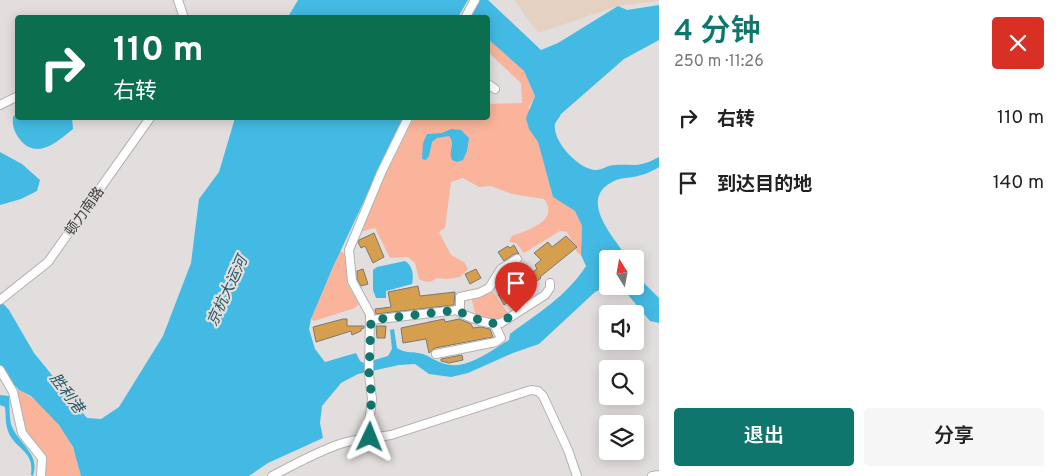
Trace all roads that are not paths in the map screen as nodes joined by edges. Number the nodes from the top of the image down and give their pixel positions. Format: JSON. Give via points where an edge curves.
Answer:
{"nodes":[{"id":1,"x":178,"y":0,"type":"edge"},
{"id":2,"x":474,"y":0,"type":"edge"},
{"id":3,"x":183,"y":15,"type":"edge"},
{"id":4,"x":466,"y":15,"type":"edge"},
{"id":5,"x":490,"y":85,"type":"edge"},
{"id":6,"x":495,"y":89,"type":"dead end"},
{"id":7,"x":15,"y":98,"type":"edge"},
{"id":8,"x":0,"y":105,"type":"edge"},
{"id":9,"x":149,"y":120,"type":"edge"},
{"id":10,"x":407,"y":120,"type":"edge"},
{"id":11,"x":517,"y":259,"type":"dead end"},
{"id":12,"x":550,"y":283,"type":"dead end"},
{"id":13,"x":0,"y":300,"type":"edge"},
{"id":14,"x":458,"y":310,"type":"junction"},
{"id":15,"x":371,"y":320,"type":"junction"},
{"id":16,"x":494,"y":324,"type":"junction"},
{"id":17,"x":436,"y":354,"type":"dead end"},
{"id":18,"x":0,"y":370,"type":"edge"},
{"id":19,"x":370,"y":437,"type":"junction"},
{"id":20,"x":659,"y":475,"type":"edge"},
{"id":21,"x":41,"y":476,"type":"edge"},
{"id":22,"x":272,"y":476,"type":"edge"},
{"id":23,"x":576,"y":476,"type":"edge"},
{"id":24,"x":652,"y":476,"type":"edge"}],
"edges":[{"from":1,"to":3,"type":"street"},
{"from":2,"to":4,"type":"street"},
{"from":5,"to":6,"type":"street"},
{"from":7,"to":8,"type":"street"},
{"from":9,"to":13,"type":"street","name":"顿力南路","via":[[48,262]]},
{"from":10,"to":15,"type":"street","via":[[349,250],[352,281],[369,308]]},
{"from":11,"to":14,"type":"street","via":[[501,269],[489,288],[479,294],[460,297]]},
{"from":12,"to":16,"type":"street","via":[[545,295],[501,323]]},
{"from":14,"to":15,"type":"street"},
{"from":14,"to":16,"type":"street"},
{"from":15,"to":19,"type":"street"},
{"from":16,"to":17,"type":"street","via":[[501,338],[496,342]]},
{"from":18,"to":21,"type":"street","via":[[13,392],[22,432],[42,458]]},
{"from":19,"to":22,"type":"street","via":[[337,444]]},
{"from":19,"to":23,"type":"street","via":[[391,435],[531,390],[538,391],[568,450]]},
{"from":20,"to":24,"type":"street"}]}
